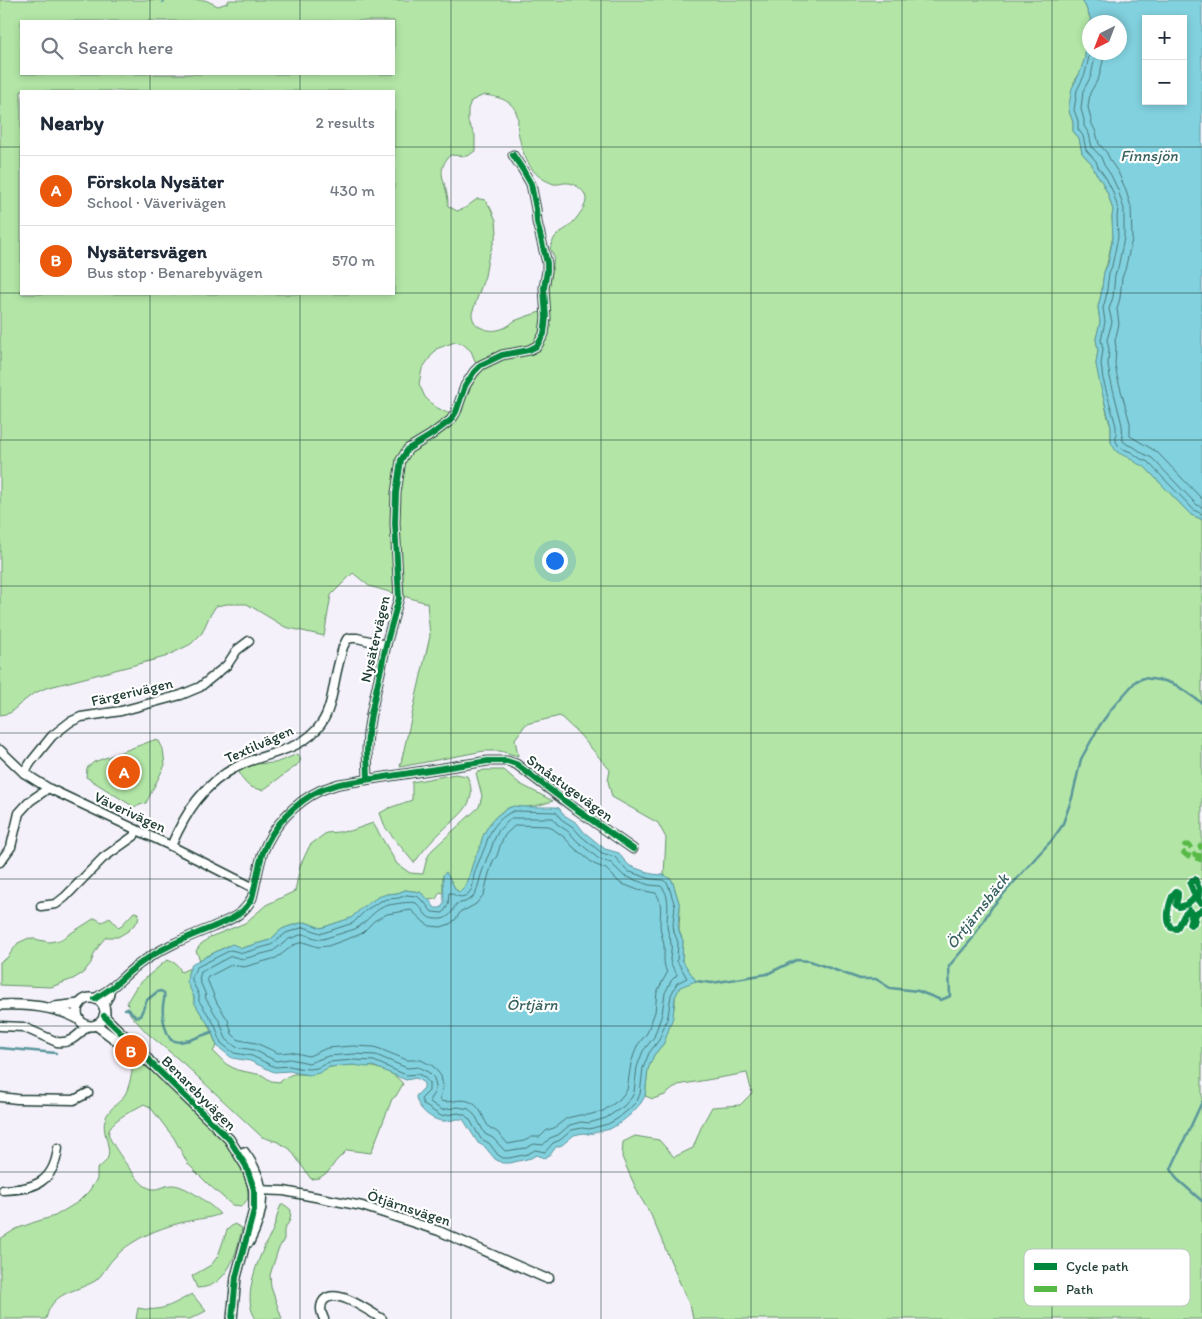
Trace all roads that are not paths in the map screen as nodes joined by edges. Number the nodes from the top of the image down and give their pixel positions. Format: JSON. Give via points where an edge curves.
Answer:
{"nodes":[{"id":1,"x":513,"y":155,"type":"dead end"},
{"id":2,"x":249,"y":640,"type":"dead end"},
{"id":3,"x":386,"y":645,"type":"junction"},
{"id":4,"x":0,"y":750,"type":"edge"},
{"id":5,"x":24,"y":773,"type":"junction"},
{"id":6,"x":368,"y":779,"type":"junction"},
{"id":7,"x":48,"y":788,"type":"junction"},
{"id":8,"x":136,"y":831,"type":"junction"},
{"id":9,"x":171,"y":846,"type":"junction"},
{"id":10,"x":633,"y":849,"type":"dead end"},
{"id":11,"x":0,"y":862,"type":"edge"},
{"id":12,"x":254,"y":888,"type":"junction"},
{"id":13,"x":41,"y":906,"type":"dead end"},
{"id":14,"x":110,"y":989,"type":"junction"},
{"id":15,"x":95,"y":999,"type":"junction"},
{"id":16,"x":80,"y":1004,"type":"junction"},
{"id":17,"x":0,"y":1005,"type":"edge"},
{"id":18,"x":103,"y":1006,"type":"junction"},
{"id":19,"x":49,"y":1008,"type":"junction"},
{"id":20,"x":104,"y":1016,"type":"junction"},
{"id":21,"x":79,"y":1019,"type":"junction"},
{"id":22,"x":92,"y":1025,"type":"junction"},
{"id":23,"x":0,"y":1026,"type":"edge"},
{"id":24,"x":76,"y":1036,"type":"junction"},
{"id":25,"x":151,"y":1063,"type":"junction"},
{"id":26,"x":88,"y":1093,"type":"dead end"},
{"id":27,"x":0,"y":1097,"type":"edge"},
{"id":28,"x":58,"y":1148,"type":"dead end"},
{"id":29,"x":1,"y":1190,"type":"edge"},
{"id":30,"x":258,"y":1190,"type":"junction"},
{"id":31,"x":549,"y":1278,"type":"dead end"},
{"id":32,"x":232,"y":1319,"type":"edge"},
{"id":33,"x":324,"y":1319,"type":"edge"},
{"id":34,"x":382,"y":1319,"type":"edge"}],
"edges":[{"from":1,"to":3,"type":"street","name":"Nysätervägen","via":[[530,184],[547,263],[544,334],[537,346],[529,350],[502,355],[481,364],[465,386],[451,420],[404,454],[396,493],[399,598]]},
{"from":2,"to":5,"type":"street","name":"Färgerivägen","via":[[200,688],[121,712],[81,717],[70,722],[52,736]]},
{"from":3,"to":6,"type":"street","name":"Nysätervägen","via":[[368,732]]},
{"from":3,"to":9,"type":"street","name":"Textilvägen","via":[[357,638],[347,639],[329,706],[318,728],[300,742],[239,766],[211,783],[193,805]]},
{"from":4,"to":5,"type":"street","name":"Väverivägen"},
{"from":5,"to":7,"type":"street","name":"Väverivägen"},
{"from":6,"to":10,"type":"street","name":"Småstugevägen","via":[[507,761],[516,764]]},
{"from":6,"to":12,"type":"street","via":[[321,790],[290,813],[276,829],[263,853]]},
{"from":7,"to":8,"type":"street","name":"Väverivägen"},
{"from":7,"to":11,"type":"street","via":[[18,813],[11,847]]},
{"from":8,"to":9,"type":"street","name":"Väverivägen"},
{"from":8,"to":13,"type":"street","via":[[134,836],[103,858],[65,897],[56,904]]},
{"from":9,"to":12,"type":"street","name":"Väverivägen"},
{"from":12,"to":14,"type":"street","via":[[248,905],[240,914],[173,943],[134,967]]},
{"from":14,"to":15,"type":"street"},
{"from":14,"to":18,"type":"street"},
{"from":15,"to":16,"type":"street","via":[[87,999]]},
{"from":15,"to":18,"type":"street"},
{"from":16,"to":19,"type":"street"},
{"from":16,"to":21,"type":"street","via":[[77,1011]]},
{"from":17,"to":19,"type":"street"},
{"from":18,"to":20,"type":"street"},
{"from":19,"to":21,"type":"street"},
{"from":20,"to":22,"type":"street"},
{"from":20,"to":25,"type":"street","name":"Benarebyvägen"},
{"from":21,"to":22,"type":"street"},
{"from":21,"to":24,"type":"street"},
{"from":22,"to":24,"type":"street"},
{"from":22,"to":25,"type":"street","name":"Benarebyvägen"},
{"from":23,"to":24,"type":"street","via":[[23,1028],[62,1043]]},
{"from":25,"to":30,"type":"street","name":"Benarebyvägen","via":[[244,1152],[257,1174]]},
{"from":26,"to":27,"type":"street","via":[[74,1100]]},
{"from":28,"to":29,"type":"street","via":[[54,1167],[45,1178],[23,1189]]},
{"from":30,"to":31,"type":"street","name":"Ötjärnsvägen","via":[[284,1191],[362,1206],[440,1231]]},
{"from":30,"to":32,"type":"street","name":"Benarebyvägen","via":[[262,1197],[258,1221],[240,1263]]},
{"from":33,"to":34,"type":"street","via":[[320,1306],[323,1301],[338,1296]]}]}
